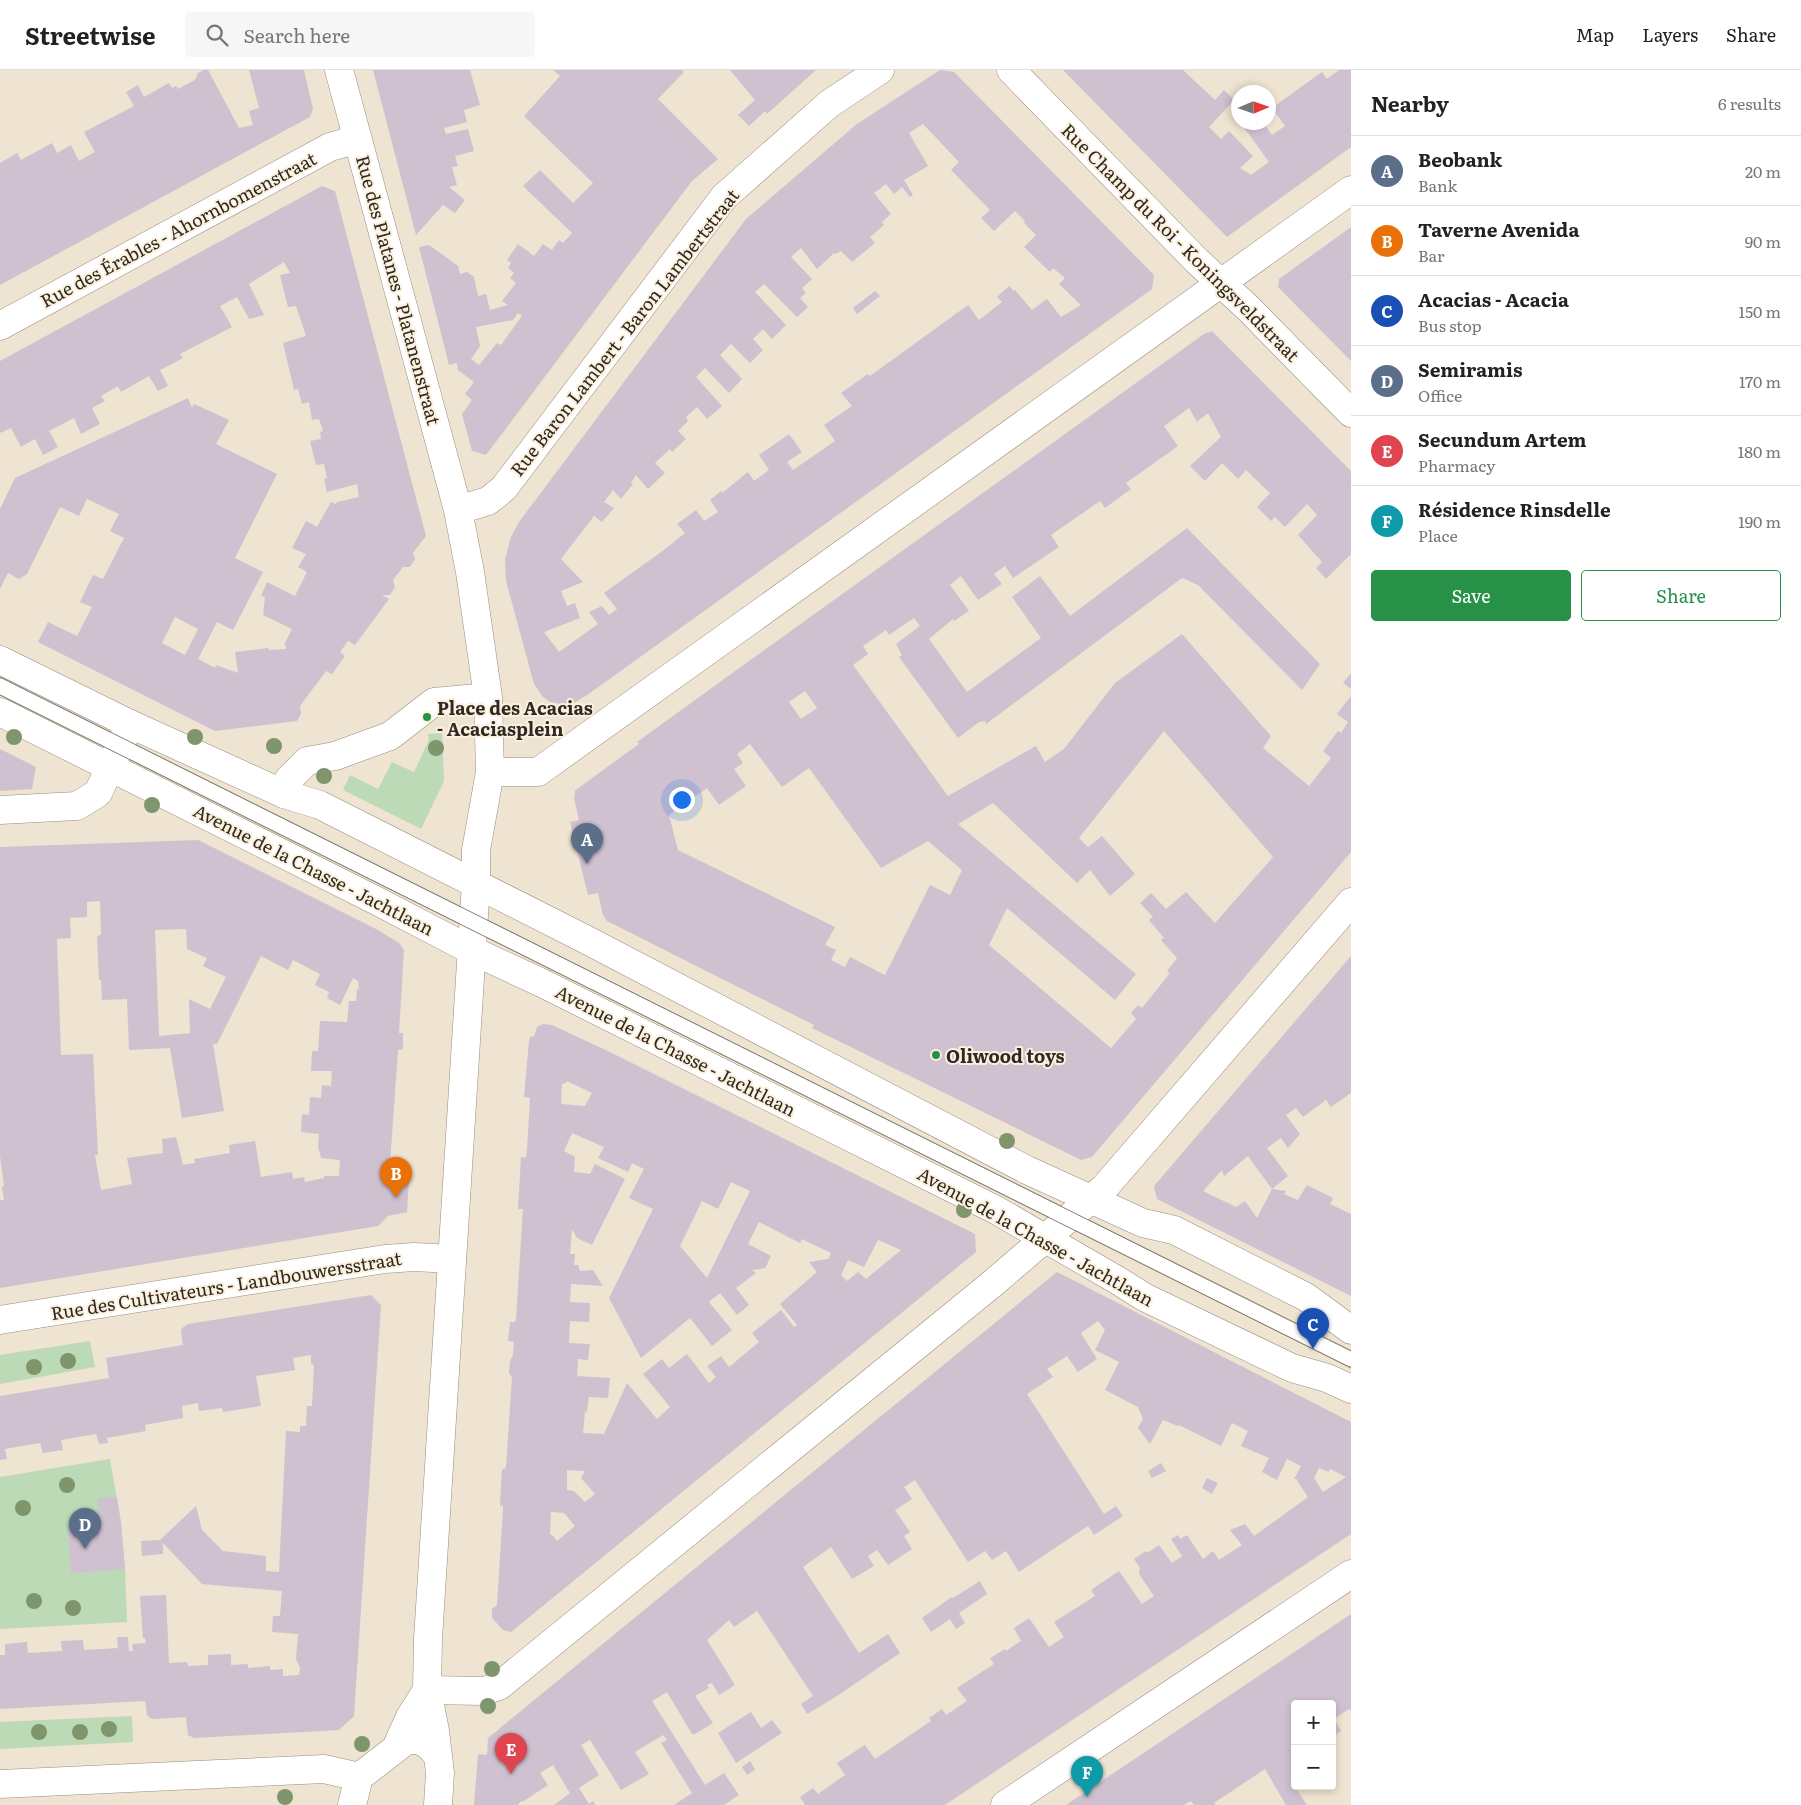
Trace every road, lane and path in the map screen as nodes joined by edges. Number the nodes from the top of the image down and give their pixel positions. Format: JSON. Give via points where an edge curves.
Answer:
{"nodes":[{"id":1,"x":339,"y":70,"type":"edge"},
{"id":2,"x":880,"y":70,"type":"edge"},
{"id":3,"x":1011,"y":70,"type":"edge"},
{"id":4,"x":358,"y":139,"type":"junction"},
{"id":5,"x":1351,"y":190,"type":"edge"},
{"id":6,"x":1221,"y":283,"type":"junction"},
{"id":7,"x":0,"y":326,"type":"edge"},
{"id":8,"x":1351,"y":413,"type":"edge"},
{"id":9,"x":458,"y":510,"type":"junction"},
{"id":10,"x":0,"y":660,"type":"edge"},
{"id":11,"x":0,"y":686,"type":"edge"},
{"id":12,"x":488,"y":697,"type":"junction"},
{"id":13,"x":0,"y":712,"type":"edge"},
{"id":14,"x":120,"y":745,"type":"junction"},
{"id":15,"x":490,"y":772,"type":"junction"},
{"id":16,"x":284,"y":794,"type":"junction"},
{"id":17,"x":0,"y":810,"type":"edge"},
{"id":18,"x":476,"y":884,"type":"junction"},
{"id":19,"x":1351,"y":902,"type":"edge"},
{"id":20,"x":473,"y":921,"type":"junction"},
{"id":21,"x":471,"y":950,"type":"junction"},
{"id":22,"x":1091,"y":1199,"type":"junction"},
{"id":23,"x":1068,"y":1218,"type":"junction"},
{"id":24,"x":1045,"y":1238,"type":"junction"},
{"id":25,"x":452,"y":1259,"type":"junction"},
{"id":26,"x":0,"y":1320,"type":"edge"},
{"id":27,"x":1351,"y":1330,"type":"edge"},
{"id":28,"x":1351,"y":1359,"type":"edge"},
{"id":29,"x":1351,"y":1389,"type":"edge"},
{"id":30,"x":1351,"y":1574,"type":"edge"},
{"id":31,"x":427,"y":1690,"type":"junction"},
{"id":32,"x":396,"y":1748,"type":"junction"},
{"id":33,"x":436,"y":1755,"type":"junction"},
{"id":34,"x":0,"y":1784,"type":"edge"},
{"id":35,"x":350,"y":1797,"type":"edge"},
{"id":36,"x":438,"y":1805,"type":"edge"},
{"id":37,"x":1005,"y":1805,"type":"edge"}],
"edges":[{"from":1,"to":4,"type":"street","name":"Rue des Platanes - Platanenstraat"},
{"from":2,"to":9,"type":"street","name":"Rue Baron Lambert - Baron Lambertstraat","via":[[829,104],[724,197],[504,488],[488,501]]},
{"from":3,"to":6,"type":"street","name":"Rue Champ du Roi - Koningsveldstraat"},
{"from":4,"to":7,"type":"street","name":"Rue des Érables - Ahornbomenstraat","via":[[330,147]]},
{"from":4,"to":9,"type":"street","name":"Rue des Platanes - Platanenstraat"},
{"from":5,"to":6,"type":"street"},
{"from":6,"to":8,"type":"street","name":"Rue Champ du Roi - Koningsveldstraat"},
{"from":6,"to":15,"type":"street","via":[[538,772]]},
{"from":9,"to":12,"type":"street"},
{"from":10,"to":14,"type":"street","name":"Avenue de la Chasse - Jachtlaan"},
{"from":11,"to":14,"type":"lane","name":"Avenue de la Chasse - Jachtlaan"},
{"from":12,"to":15,"type":"street"},
{"from":12,"to":16,"type":"street","via":[[434,702],[390,736],[335,756],[307,761],[289,779]]},
{"from":13,"to":14,"type":"street","name":"Avenue de la Chasse - Jachtlaan"},
{"from":14,"to":16,"type":"street","name":"Avenue de la Chasse - Jachtlaan"},
{"from":14,"to":17,"type":"street","via":[[98,793],[77,806]]},
{"from":14,"to":20,"type":"lane","name":"Avenue de la Chasse - Jachtlaan"},
{"from":14,"to":21,"type":"street","name":"Avenue de la Chasse - Jachtlaan","via":[[377,900]]},
{"from":15,"to":18,"type":"street","via":[[476,850]]},
{"from":16,"to":18,"type":"street","name":"Avenue de la Chasse - Jachtlaan","via":[[320,806]]},
{"from":18,"to":20,"type":"street"},
{"from":18,"to":22,"type":"street","name":"Avenue de la Chasse - Jachtlaan","via":[[1027,1170]]},
{"from":19,"to":22,"type":"street","via":[[1105,1187]]},
{"from":20,"to":21,"type":"street"},
{"from":20,"to":23,"type":"lane","name":"Avenue de la Chasse - Jachtlaan"},
{"from":21,"to":24,"type":"street","name":"Avenue de la Chasse - Jachtlaan","via":[[996,1210]]},
{"from":21,"to":25,"type":"street"},
{"from":22,"to":23,"type":"street"},
{"from":22,"to":27,"type":"street","name":"Avenue de la Chasse - Jachtlaan","via":[[1143,1223],[1174,1230],[1306,1297]]},
{"from":23,"to":24,"type":"street"},
{"from":23,"to":28,"type":"lane","name":"Avenue de la Chasse - Jachtlaan"},
{"from":24,"to":29,"type":"street","name":"Avenue de la Chasse - Jachtlaan","via":[[1144,1297],[1284,1364]]},
{"from":24,"to":31,"type":"street","via":[[499,1686],[484,1691]]},
{"from":25,"to":26,"type":"street","name":"Rue des Cultivateurs - Landbouwersstraat","via":[[414,1256],[385,1259]]},
{"from":25,"to":31,"type":"street"},
{"from":30,"to":37,"type":"street"},
{"from":31,"to":32,"type":"street","via":[[410,1716]]},
{"from":31,"to":33,"type":"street"},
{"from":32,"to":33,"type":"street","via":[[407,1740],[417,1740],[426,1742]]},
{"from":32,"to":35,"type":"street"},
{"from":33,"to":36,"type":"street","via":[[440,1773]]},
{"from":34,"to":35,"type":"street","via":[[324,1769]]}]}
